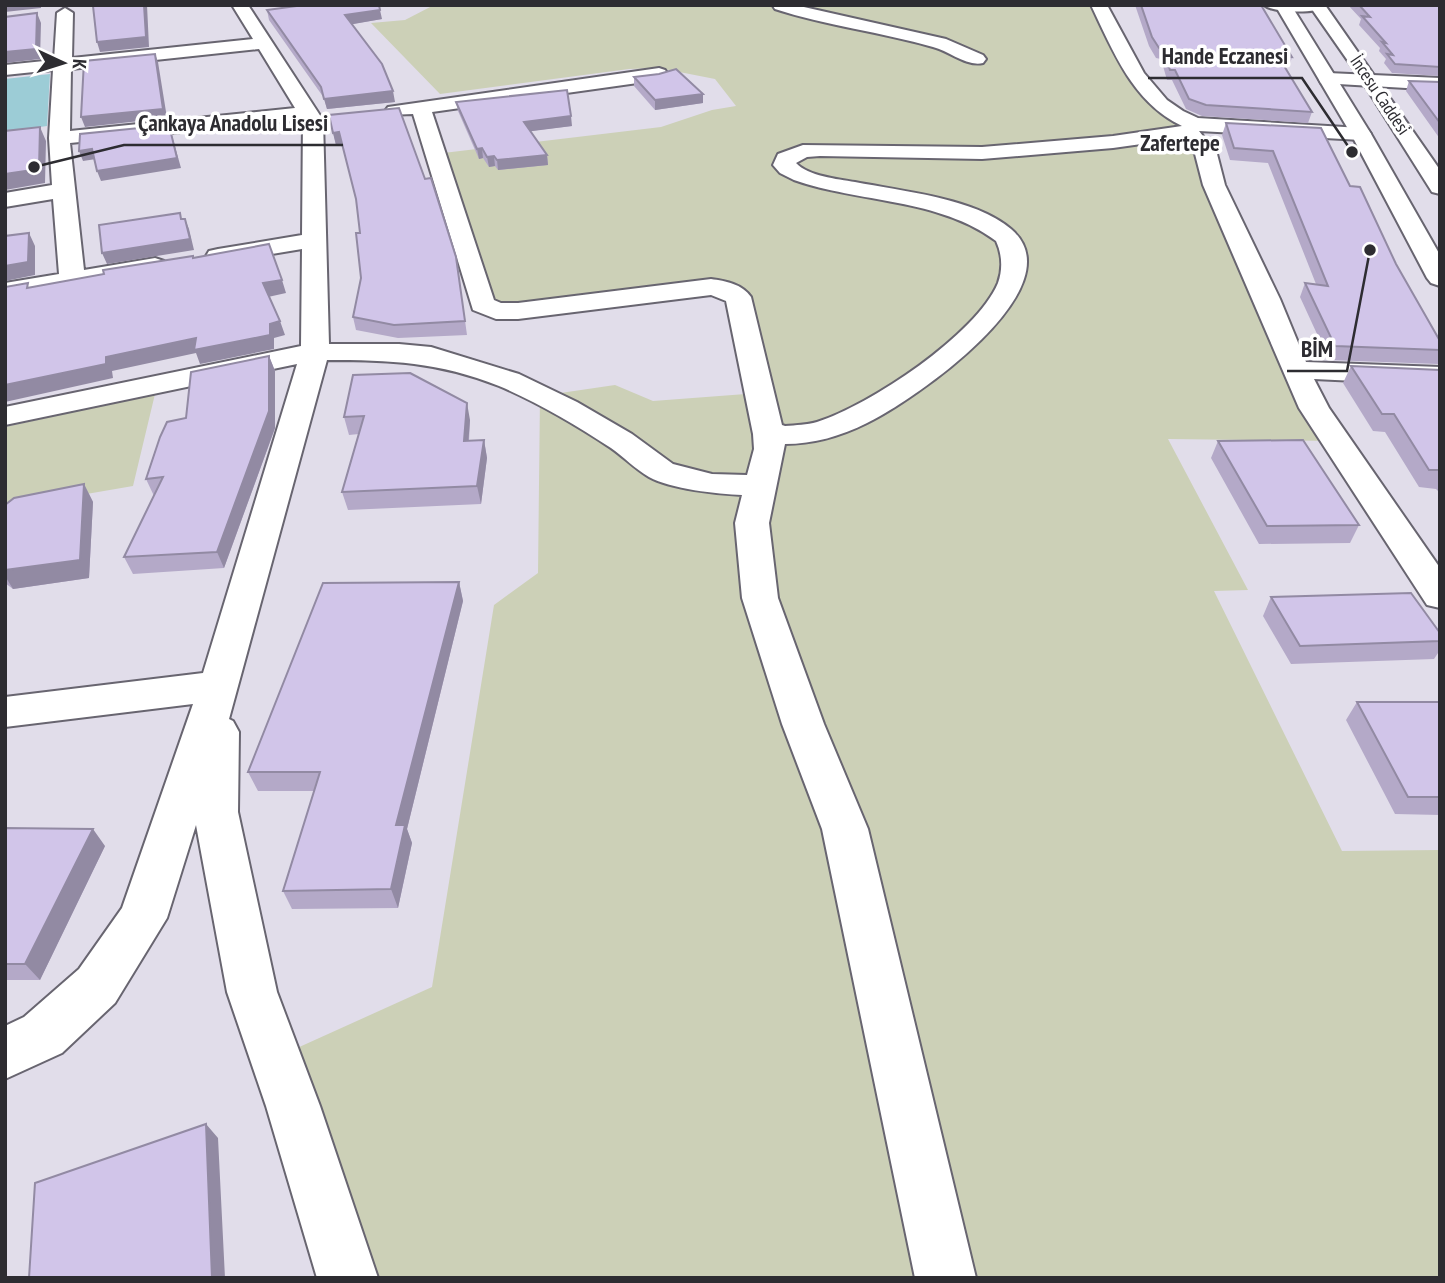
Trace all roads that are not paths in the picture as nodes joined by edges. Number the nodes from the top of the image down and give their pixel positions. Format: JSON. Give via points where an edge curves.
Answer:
{"nodes":[{"id":1,"x":835,"y":5,"type":"edge"},
{"id":2,"x":1099,"y":5,"type":"edge"},
{"id":3,"x":1272,"y":5,"type":"edge"},
{"id":4,"x":1283,"y":5,"type":"edge"},
{"id":5,"x":779,"y":6,"type":"edge"},
{"id":6,"x":1317,"y":6,"type":"edge"},
{"id":7,"x":249,"y":12,"type":"edge"},
{"id":8,"x":65,"y":13,"type":"dead end"},
{"id":9,"x":266,"y":43,"type":"junction"},
{"id":10,"x":977,"y":59,"type":"dead end"},
{"id":11,"x":62,"y":63,"type":"junction"},
{"id":12,"x":5,"y":70,"type":"edge"},
{"id":13,"x":659,"y":74,"type":"edge"},
{"id":14,"x":1328,"y":79,"type":"junction"},
{"id":15,"x":1371,"y":81,"type":"junction"},
{"id":16,"x":1440,"y":83,"type":"edge"},
{"id":17,"x":421,"y":108,"type":"junction"},
{"id":18,"x":381,"y":112,"type":"edge"},
{"id":19,"x":317,"y":117,"type":"junction"},
{"id":20,"x":1192,"y":127,"type":"junction"},
{"id":21,"x":1361,"y":134,"type":"junction"},
{"id":22,"x":59,"y":138,"type":"junction"},
{"id":23,"x":1440,"y":187,"type":"edge"},
{"id":24,"x":64,"y":190,"type":"junction"},
{"id":25,"x":5,"y":200,"type":"edge"},
{"id":26,"x":315,"y":240,"type":"junction"},
{"id":27,"x":1440,"y":278,"type":"edge"},
{"id":28,"x":72,"y":279,"type":"junction"},
{"id":29,"x":5,"y":292,"type":"edge"},
{"id":30,"x":315,"y":352,"type":"junction"},
{"id":31,"x":1295,"y":370,"type":"junction"},
{"id":32,"x":1440,"y":376,"type":"edge"},
{"id":33,"x":5,"y":416,"type":"edge"},
{"id":34,"x":769,"y":434,"type":"junction"},
{"id":35,"x":761,"y":485,"type":"junction"},
{"id":36,"x":1440,"y":596,"type":"edge"},
{"id":37,"x":219,"y":686,"type":"junction"},
{"id":38,"x":5,"y":712,"type":"edge"},
{"id":39,"x":5,"y":1053,"type":"edge"},
{"id":40,"x":348,"y":1278,"type":"edge"},
{"id":41,"x":946,"y":1278,"type":"edge"}],
"edges":[{"from":1,"to":5,"type":"street"},
{"from":2,"to":20,"type":"street","via":[[1134,74],[1159,104]]},
{"from":3,"to":4,"type":"street"},
{"from":4,"to":6,"type":"street"},
{"from":4,"to":14,"type":"street","name":"İncesu Caddesi"},
{"from":5,"to":10,"type":"street","via":[[940,43]]},
{"from":6,"to":15,"type":"street","name":"İncesu Caddesi"},
{"from":7,"to":9,"type":"street"},
{"from":8,"to":11,"type":"street"},
{"from":9,"to":11,"type":"street"},
{"from":9,"to":19,"type":"street"},
{"from":11,"to":12,"type":"street"},
{"from":11,"to":22,"type":"street"},
{"from":13,"to":17,"type":"street"},
{"from":14,"to":15,"type":"street"},
{"from":14,"to":21,"type":"street","name":"İncesu Caddesi"},
{"from":15,"to":16,"type":"street"},
{"from":15,"to":23,"type":"street","name":"İncesu Caddesi"},
{"from":17,"to":18,"type":"street"},
{"from":17,"to":34,"type":"street","via":[[486,309],[518,311],[711,287],[732,293],[738,298]]},
{"from":19,"to":22,"type":"street"},
{"from":19,"to":26,"type":"street"},
{"from":20,"to":21,"type":"street"},
{"from":20,"to":31,"type":"street"},
{"from":20,"to":34,"type":"street","via":[[1113,142],[992,153],[821,150],[793,154],[784,165],[799,174],[937,207],[995,228],[1006,238],[1014,265],[1011,283],[995,307],[905,389],[830,428]]},
{"from":21,"to":27,"type":"street","name":"İncesu Caddesi"},
{"from":22,"to":24,"type":"street"},
{"from":24,"to":25,"type":"street"},
{"from":24,"to":28,"type":"street"},
{"from":26,"to":28,"type":"street"},
{"from":26,"to":30,"type":"street"},
{"from":28,"to":29,"type":"street"},
{"from":30,"to":33,"type":"street"},
{"from":30,"to":35,"type":"street","via":[[399,352],[467,366],[509,380],[566,408],[662,471],[712,484]]},
{"from":30,"to":37,"type":"street"},
{"from":31,"to":32,"type":"street"},
{"from":31,"to":36,"type":"street","via":[[1314,408]]},
{"from":34,"to":35,"type":"street"},
{"from":35,"to":41,"type":"street","via":[[752,523],[760,598],[845,829]]},
{"from":37,"to":38,"type":"street"},
{"from":37,"to":39,"type":"street","via":[[143,918],[97,986],[43,1035]]},
{"from":37,"to":40,"type":"street","via":[[216,812],[252,992]]}]}
